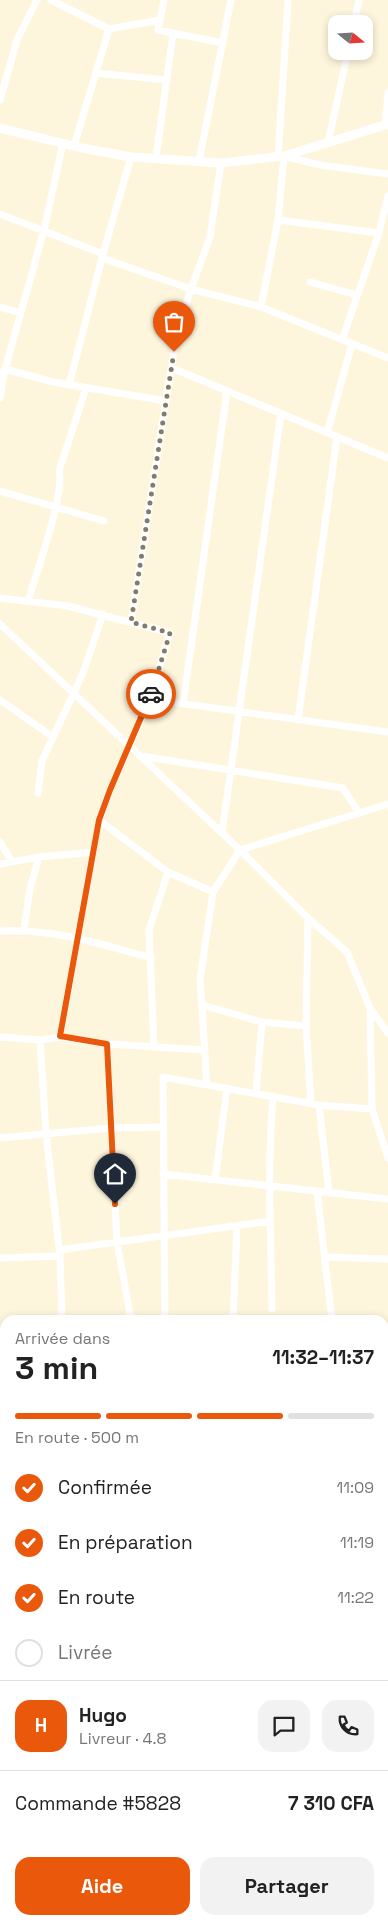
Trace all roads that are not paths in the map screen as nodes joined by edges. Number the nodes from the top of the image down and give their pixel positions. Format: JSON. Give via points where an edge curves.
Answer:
{"nodes":[{"id":1,"x":37,"y":0,"type":"edge"},
{"id":2,"x":50,"y":0,"type":"edge"},
{"id":3,"x":164,"y":0,"type":"edge"},
{"id":4,"x":231,"y":0,"type":"edge"},
{"id":5,"x":288,"y":0,"type":"edge"},
{"id":6,"x":359,"y":0,"type":"edge"},
{"id":7,"x":356,"y":15,"type":"edge"},
{"id":8,"x":160,"y":20,"type":"junction"},
{"id":9,"x":109,"y":28,"type":"junction"},
{"id":10,"x":173,"y":33,"type":"junction"},
{"id":11,"x":222,"y":43,"type":"junction"},
{"id":12,"x":346,"y":60,"type":"edge"},
{"id":13,"x":96,"y":73,"type":"junction"},
{"id":14,"x":166,"y":80,"type":"junction"},
{"id":15,"x":388,"y":94,"type":"edge"},
{"id":16,"x":0,"y":100,"type":"edge"},
{"id":17,"x":387,"y":124,"type":"edge"},
{"id":18,"x":0,"y":128,"type":"edge"},
{"id":19,"x":63,"y":143,"type":"junction"},
{"id":20,"x":328,"y":143,"type":"junction"},
{"id":21,"x":74,"y":146,"type":"junction"},
{"id":22,"x":132,"y":156,"type":"junction"},
{"id":23,"x":281,"y":156,"type":"junction"},
{"id":24,"x":156,"y":158,"type":"junction"},
{"id":25,"x":199,"y":161,"type":"junction"},
{"id":26,"x":221,"y":163,"type":"junction"},
{"id":27,"x":388,"y":174,"type":"edge"},
{"id":28,"x":388,"y":196,"type":"edge"},
{"id":29,"x":0,"y":214,"type":"edge"},
{"id":30,"x":278,"y":220,"type":"junction"},
{"id":31,"x":44,"y":230,"type":"junction"},
{"id":32,"x":380,"y":233,"type":"junction"},
{"id":33,"x":102,"y":256,"type":"junction"},
{"id":34,"x":310,"y":282,"type":"dead end"},
{"id":35,"x":191,"y":289,"type":"junction"},
{"id":36,"x":358,"y":295,"type":"junction"},
{"id":37,"x":0,"y":307,"type":"edge"},
{"id":38,"x":261,"y":308,"type":"junction"},
{"id":39,"x":21,"y":313,"type":"junction"},
{"id":40,"x":342,"y":340,"type":"junction"},
{"id":41,"x":352,"y":344,"type":"junction"},
{"id":42,"x":388,"y":358,"type":"edge"},
{"id":43,"x":172,"y":368,"type":"junction"},
{"id":44,"x":3,"y":371,"type":"edge"},
{"id":45,"x":69,"y":385,"type":"junction"},
{"id":46,"x":86,"y":388,"type":"junction"},
{"id":47,"x":227,"y":391,"type":"junction"},
{"id":48,"x":0,"y":398,"type":"edge"},
{"id":49,"x":166,"y":401,"type":"junction"},
{"id":50,"x":281,"y":413,"type":"junction"},
{"id":51,"x":327,"y":432,"type":"junction"},
{"id":52,"x":337,"y":437,"type":"junction"},
{"id":53,"x":388,"y":458,"type":"edge"},
{"id":54,"x":0,"y":491,"type":"edge"},
{"id":55,"x":56,"y":507,"type":"junction"},
{"id":56,"x":104,"y":521,"type":"dead end"},
{"id":57,"x":0,"y":598,"type":"edge"},
{"id":58,"x":28,"y":601,"type":"junction"},
{"id":59,"x":103,"y":614,"type":"junction"},
{"id":60,"x":131,"y":622,"type":"junction"},
{"id":61,"x":0,"y":624,"type":"edge"},
{"id":62,"x":74,"y":694,"type":"junction"},
{"id":63,"x":150,"y":699,"type":"junction"},
{"id":64,"x":0,"y":700,"type":"edge"},
{"id":65,"x":183,"y":704,"type":"junction"},
{"id":66,"x":239,"y":712,"type":"junction"},
{"id":67,"x":298,"y":720,"type":"junction"},
{"id":68,"x":388,"y":732,"type":"edge"},
{"id":69,"x":53,"y":737,"type":"junction"},
{"id":70,"x":130,"y":746,"type":"junction"},
{"id":71,"x":140,"y":756,"type":"junction"},
{"id":72,"x":231,"y":770,"type":"junction"},
{"id":73,"x":38,"y":793,"type":"dead end"},
{"id":74,"x":388,"y":804,"type":"edge"},
{"id":75,"x":359,"y":813,"type":"junction"},
{"id":76,"x":99,"y":820,"type":"junction"},
{"id":77,"x":222,"y":834,"type":"junction"},
{"id":78,"x":0,"y":842,"type":"edge"},
{"id":79,"x":240,"y":850,"type":"junction"},
{"id":80,"x":93,"y":852,"type":"junction"},
{"id":81,"x":38,"y":857,"type":"junction"},
{"id":82,"x":12,"y":862,"type":"junction"},
{"id":83,"x":0,"y":864,"type":"edge"},
{"id":84,"x":168,"y":872,"type":"junction"},
{"id":85,"x":213,"y":892,"type":"junction"},
{"id":86,"x":308,"y":918,"type":"junction"},
{"id":87,"x":24,"y":930,"type":"junction"},
{"id":88,"x":0,"y":931,"type":"edge"},
{"id":89,"x":78,"y":938,"type":"junction"},
{"id":90,"x":151,"y":958,"type":"junction"},
{"id":91,"x":202,"y":1005,"type":"junction"},
{"id":92,"x":370,"y":1008,"type":"junction"},
{"id":93,"x":262,"y":1022,"type":"junction"},
{"id":94,"x":306,"y":1026,"type":"junction"},
{"id":95,"x":388,"y":1033,"type":"edge"},
{"id":96,"x":60,"y":1036,"type":"junction"},
{"id":97,"x":0,"y":1038,"type":"edge"},
{"id":98,"x":40,"y":1040,"type":"junction"},
{"id":99,"x":107,"y":1044,"type":"junction"},
{"id":100,"x":154,"y":1047,"type":"junction"},
{"id":101,"x":205,"y":1050,"type":"junction"},
{"id":102,"x":207,"y":1085,"type":"junction"},
{"id":103,"x":227,"y":1088,"type":"junction"},
{"id":104,"x":256,"y":1093,"type":"junction"},
{"id":105,"x":273,"y":1096,"type":"junction"},
{"id":106,"x":311,"y":1103,"type":"junction"},
{"id":107,"x":319,"y":1105,"type":"junction"},
{"id":108,"x":372,"y":1110,"type":"junction"},
{"id":109,"x":163,"y":1127,"type":"junction"},
{"id":110,"x":111,"y":1128,"type":"junction"},
{"id":111,"x":46,"y":1133,"type":"junction"},
{"id":112,"x":0,"y":1138,"type":"edge"},
{"id":113,"x":388,"y":1158,"type":"edge"},
{"id":114,"x":163,"y":1174,"type":"junction"},
{"id":115,"x":214,"y":1180,"type":"junction"},
{"id":116,"x":270,"y":1186,"type":"junction"},
{"id":117,"x":317,"y":1192,"type":"junction"},
{"id":118,"x":329,"y":1193,"type":"junction"},
{"id":119,"x":388,"y":1199,"type":"edge"},
{"id":120,"x":270,"y":1221,"type":"junction"},
{"id":121,"x":236,"y":1226,"type":"junction"},
{"id":122,"x":164,"y":1236,"type":"junction"},
{"id":123,"x":117,"y":1242,"type":"junction"},
{"id":124,"x":59,"y":1253,"type":"junction"},
{"id":125,"x":325,"y":1257,"type":"junction"},
{"id":126,"x":0,"y":1258,"type":"edge"},
{"id":127,"x":388,"y":1259,"type":"edge"},
{"id":128,"x":272,"y":1309,"type":"dead end"},
{"id":129,"x":62,"y":1315,"type":"edge"},
{"id":130,"x":130,"y":1315,"type":"edge"},
{"id":131,"x":165,"y":1315,"type":"edge"},
{"id":132,"x":233,"y":1315,"type":"edge"},
{"id":133,"x":331,"y":1315,"type":"edge"}],
"edges":[{"from":1,"to":16,"type":"street","via":[[17,40]]},
{"from":2,"to":9,"type":"street"},
{"from":3,"to":8,"type":"street"},
{"from":4,"to":11,"type":"street"},
{"from":5,"to":23,"type":"street"},
{"from":6,"to":7,"type":"street"},
{"from":8,"to":9,"type":"street"},
{"from":8,"to":10,"type":"street","via":[[158,30]]},
{"from":9,"to":13,"type":"street"},
{"from":10,"to":11,"type":"street"},
{"from":10,"to":14,"type":"street"},
{"from":11,"to":25,"type":"street"},
{"from":12,"to":20,"type":"street"},
{"from":13,"to":14,"type":"street"},
{"from":13,"to":21,"type":"street"},
{"from":14,"to":24,"type":"street"},
{"from":15,"to":17,"type":"street"},
{"from":17,"to":20,"type":"street"},
{"from":18,"to":19,"type":"street"},
{"from":19,"to":21,"type":"street"},
{"from":19,"to":31,"type":"street"},
{"from":20,"to":23,"type":"street"},
{"from":21,"to":22,"type":"street"},
{"from":22,"to":24,"type":"street"},
{"from":22,"to":33,"type":"street"},
{"from":23,"to":26,"type":"street"},
{"from":23,"to":27,"type":"street","via":[[320,166]]},
{"from":23,"to":30,"type":"street"},
{"from":24,"to":25,"type":"street"},
{"from":25,"to":26,"type":"street"},
{"from":26,"to":35,"type":"street","via":[[210,237]]},
{"from":28,"to":32,"type":"street"},
{"from":29,"to":31,"type":"street"},
{"from":30,"to":32,"type":"street"},
{"from":30,"to":38,"type":"street"},
{"from":31,"to":33,"type":"street"},
{"from":31,"to":39,"type":"street"},
{"from":32,"to":36,"type":"street"},
{"from":33,"to":35,"type":"street"},
{"from":33,"to":45,"type":"street"},
{"from":34,"to":36,"type":"street"},
{"from":35,"to":38,"type":"street"},
{"from":35,"to":43,"type":"street","via":[[176,337]]},
{"from":36,"to":40,"type":"street"},
{"from":37,"to":39,"type":"street"},
{"from":38,"to":40,"type":"street"},
{"from":39,"to":44,"type":"street"},
{"from":40,"to":41,"type":"street"},
{"from":41,"to":42,"type":"street"},
{"from":41,"to":51,"type":"street"},
{"from":43,"to":47,"type":"street"},
{"from":43,"to":49,"type":"street"},
{"from":44,"to":45,"type":"street"},
{"from":44,"to":48,"type":"street"},
{"from":45,"to":46,"type":"street"},
{"from":46,"to":49,"type":"street"},
{"from":46,"to":55,"type":"street","via":[[60,471],[62,480]]},
{"from":47,"to":50,"type":"street"},
{"from":47,"to":65,"type":"street"},
{"from":49,"to":60,"type":"street"},
{"from":50,"to":51,"type":"street"},
{"from":50,"to":66,"type":"street"},
{"from":51,"to":52,"type":"street"},
{"from":52,"to":53,"type":"street"},
{"from":52,"to":67,"type":"street"},
{"from":54,"to":55,"type":"street"},
{"from":55,"to":56,"type":"street"},
{"from":55,"to":58,"type":"street"},
{"from":57,"to":58,"type":"street"},
{"from":58,"to":59,"type":"street"},
{"from":59,"to":60,"type":"street"},
{"from":59,"to":62,"type":"street"},
{"from":60,"to":63,"type":"street","via":[[170,633]]},
{"from":61,"to":62,"type":"street"},
{"from":62,"to":69,"type":"street"},
{"from":62,"to":70,"type":"street"},
{"from":63,"to":65,"type":"street"},
{"from":63,"to":70,"type":"street"},
{"from":64,"to":69,"type":"street"},
{"from":65,"to":66,"type":"street"},
{"from":66,"to":67,"type":"street"},
{"from":66,"to":72,"type":"street"},
{"from":67,"to":68,"type":"street"},
{"from":69,"to":73,"type":"street","via":[[42,760]]},
{"from":70,"to":71,"type":"street"},
{"from":70,"to":76,"type":"street"},
{"from":71,"to":72,"type":"street"},
{"from":71,"to":77,"type":"street"},
{"from":72,"to":75,"type":"street","via":[[343,788]]},
{"from":72,"to":77,"type":"street"},
{"from":74,"to":75,"type":"street"},
{"from":75,"to":79,"type":"street"},
{"from":76,"to":80,"type":"street"},
{"from":76,"to":84,"type":"street"},
{"from":77,"to":79,"type":"street"},
{"from":78,"to":82,"type":"street"},
{"from":79,"to":85,"type":"street"},
{"from":79,"to":86,"type":"street"},
{"from":80,"to":81,"type":"street"},
{"from":80,"to":89,"type":"street"},
{"from":81,"to":82,"type":"street"},
{"from":81,"to":87,"type":"street"},
{"from":82,"to":83,"type":"street"},
{"from":84,"to":85,"type":"street"},
{"from":84,"to":90,"type":"street","via":[[149,930]]},
{"from":85,"to":91,"type":"street","via":[[200,979]]},
{"from":86,"to":92,"type":"street","via":[[348,952]]},
{"from":86,"to":94,"type":"street"},
{"from":87,"to":88,"type":"street"},
{"from":87,"to":89,"type":"street"},
{"from":89,"to":90,"type":"street"},
{"from":89,"to":96,"type":"street"},
{"from":90,"to":100,"type":"street"},
{"from":91,"to":93,"type":"street"},
{"from":91,"to":101,"type":"street"},
{"from":92,"to":95,"type":"street"},
{"from":92,"to":108,"type":"street"},
{"from":93,"to":94,"type":"street"},
{"from":93,"to":104,"type":"street"},
{"from":94,"to":106,"type":"street"},
{"from":96,"to":98,"type":"street"},
{"from":96,"to":99,"type":"street"},
{"from":97,"to":98,"type":"street"},
{"from":98,"to":111,"type":"street"},
{"from":99,"to":100,"type":"street"},
{"from":99,"to":110,"type":"street"},
{"from":100,"to":101,"type":"street"},
{"from":101,"to":102,"type":"street"},
{"from":102,"to":103,"type":"street"},
{"from":102,"to":109,"type":"street","via":[[163,1077]]},
{"from":103,"to":104,"type":"street"},
{"from":103,"to":115,"type":"street"},
{"from":104,"to":105,"type":"street"},
{"from":105,"to":106,"type":"street"},
{"from":105,"to":116,"type":"street"},
{"from":106,"to":107,"type":"street"},
{"from":107,"to":108,"type":"street"},
{"from":107,"to":118,"type":"street"},
{"from":108,"to":113,"type":"street"},
{"from":109,"to":110,"type":"street"},
{"from":109,"to":114,"type":"street"},
{"from":110,"to":111,"type":"street"},
{"from":110,"to":123,"type":"street"},
{"from":111,"to":112,"type":"street"},
{"from":111,"to":124,"type":"street"},
{"from":114,"to":115,"type":"street"},
{"from":114,"to":122,"type":"street"},
{"from":115,"to":116,"type":"street"},
{"from":116,"to":117,"type":"street"},
{"from":116,"to":120,"type":"street"},
{"from":117,"to":118,"type":"street"},
{"from":117,"to":125,"type":"street"},
{"from":118,"to":119,"type":"street"},
{"from":120,"to":121,"type":"street"},
{"from":120,"to":128,"type":"street"},
{"from":121,"to":122,"type":"street"},
{"from":121,"to":132,"type":"street"},
{"from":122,"to":123,"type":"street"},
{"from":122,"to":131,"type":"street"},
{"from":123,"to":124,"type":"street"},
{"from":123,"to":130,"type":"street"},
{"from":124,"to":126,"type":"street"},
{"from":124,"to":129,"type":"street"},
{"from":125,"to":127,"type":"street"},
{"from":125,"to":133,"type":"street"}]}
